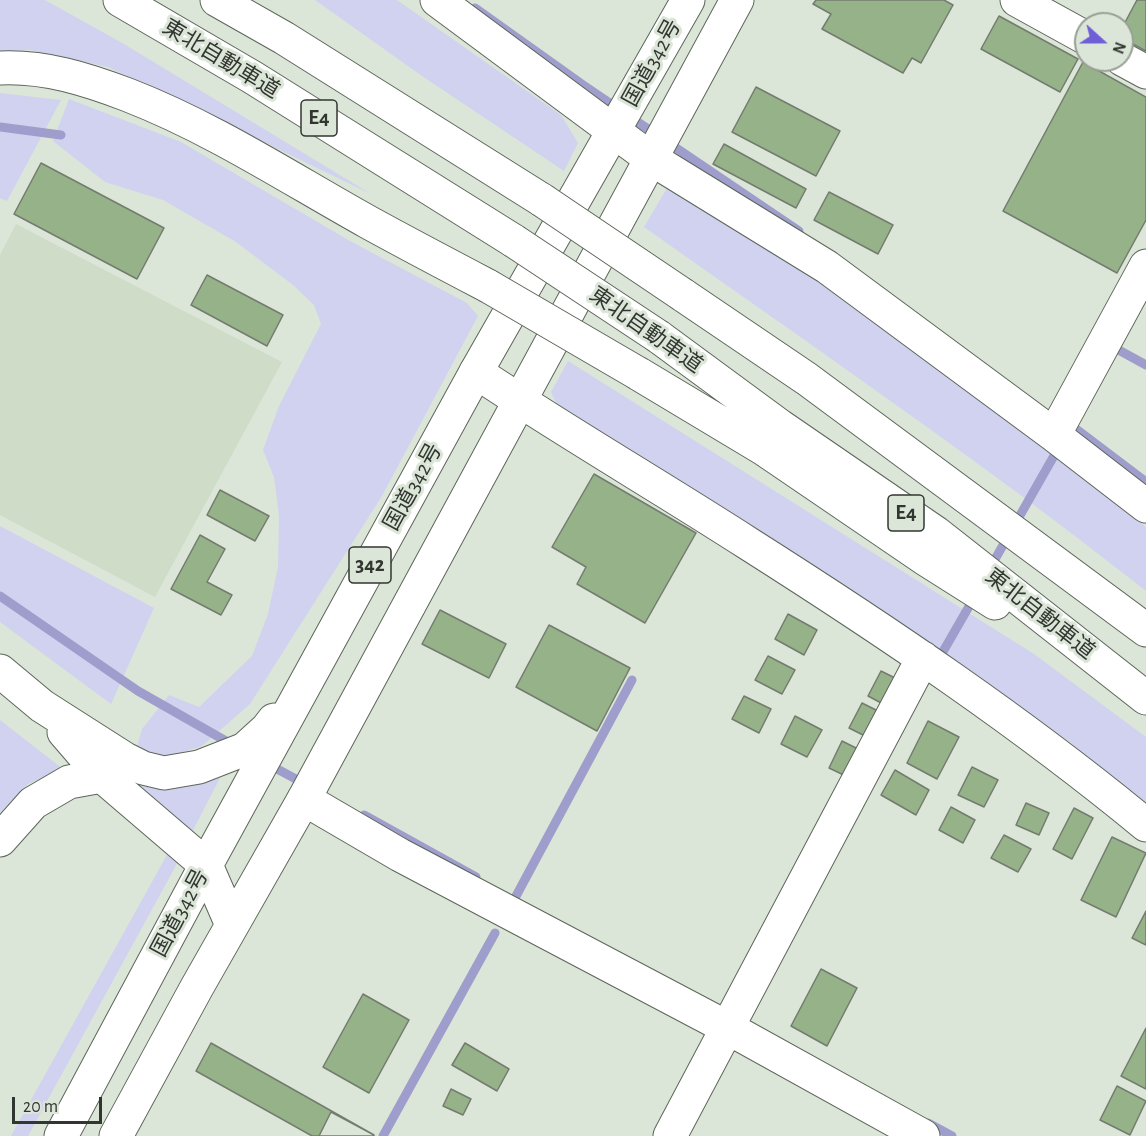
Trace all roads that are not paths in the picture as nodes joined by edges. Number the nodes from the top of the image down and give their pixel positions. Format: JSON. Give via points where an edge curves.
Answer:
{"nodes":[{"id":1,"x":120,"y":0,"type":"edge"},
{"id":2,"x":217,"y":0,"type":"edge"},
{"id":3,"x":235,"y":0,"type":"edge"},
{"id":4,"x":437,"y":0,"type":"edge"},
{"id":5,"x":688,"y":0,"type":"edge"},
{"id":6,"x":737,"y":0,"type":"edge"},
{"id":7,"x":1017,"y":0,"type":"edge"},
{"id":8,"x":1074,"y":31,"type":"edge"},
{"id":9,"x":284,"y":38,"type":"junction"},
{"id":10,"x":0,"y":68,"type":"edge"},
{"id":11,"x":613,"y":132,"type":"junction"},
{"id":12,"x":650,"y":158,"type":"junction"},
{"id":13,"x":1146,"y":266,"type":"edge"},
{"id":14,"x":476,"y":372,"type":"junction"},
{"id":15,"x":520,"y":402,"type":"junction"},
{"id":16,"x":1054,"y":435,"type":"junction"},
{"id":17,"x":1146,"y":506,"type":"edge"},
{"id":18,"x":1146,"y":630,"type":"edge"},
{"id":19,"x":330,"y":636,"type":"junction"},
{"id":20,"x":923,"y":658,"type":"junction"},
{"id":21,"x":0,"y":671,"type":"edge"},
{"id":22,"x":1146,"y":698,"type":"edge"},
{"id":23,"x":42,"y":706,"type":"junction"},
{"id":24,"x":102,"y":776,"type":"junction"},
{"id":25,"x":304,"y":799,"type":"junction"},
{"id":26,"x":1146,"y":825,"type":"edge"},
{"id":27,"x":0,"y":840,"type":"edge"},
{"id":28,"x":206,"y":865,"type":"junction"},
{"id":29,"x":232,"y":925,"type":"junction"},
{"id":30,"x":197,"y":987,"type":"junction"},
{"id":31,"x":728,"y":1028,"type":"junction"},
{"id":32,"x":61,"y":1136,"type":"edge"},
{"id":33,"x":99,"y":1136,"type":"edge"},
{"id":34,"x":116,"y":1136,"type":"edge"},
{"id":35,"x":670,"y":1136,"type":"edge"},
{"id":36,"x":923,"y":1136,"type":"edge"}],
"edges":[{"from":1,"to":22,"type":"main road","name":"東北自動車道","number":"E4","bridge":true,"via":[[252,76],[659,337],[936,533]]},
{"from":2,"to":9,"type":"main road","number":"E4"},
{"from":3,"to":9,"type":"main road","number":"E4"},
{"from":4,"to":11,"type":"main road"},
{"from":5,"to":11,"type":"main road","name":"国道342号","number":"342"},
{"from":6,"to":12,"type":"main road","name":"国道342号","number":"342"},
{"from":7,"to":8,"type":"main road"},
{"from":9,"to":18,"type":"main road","number":"E4","bridge":true,"via":[[543,200],[807,379]]},
{"from":10,"to":22,"type":"main road","bridge":true,"via":[[50,70],[103,86],[152,105],[260,158],[488,286],[764,449],[927,560]]},
{"from":11,"to":12,"type":"main road"},
{"from":11,"to":14,"type":"main road","name":"国道342号","number":"342"},
{"from":12,"to":15,"type":"main road","name":"国道342号","number":"342"},
{"from":12,"to":16,"type":"main road","via":[[827,267]]},
{"from":13,"to":16,"type":"main road"},
{"from":14,"to":15,"type":"main road"},
{"from":14,"to":19,"type":"main road","name":"国道342号","number":"342"},
{"from":15,"to":20,"type":"main road"},
{"from":15,"to":25,"type":"main road","name":"国道342号","number":"342"},
{"from":16,"to":17,"type":"main road"},
{"from":19,"to":23,"type":"main road","via":[[267,729],[245,749],[199,767],[164,773],[143,768]]},
{"from":19,"to":28,"type":"main road","name":"国道342号","number":"342"},
{"from":20,"to":26,"type":"main road","via":[[1091,779]]},
{"from":20,"to":31,"type":"main road"},
{"from":21,"to":23,"type":"main road"},
{"from":23,"to":24,"type":"main road"},
{"from":24,"to":27,"type":"main road","via":[[69,782],[33,803]]},
{"from":24,"to":28,"type":"main road"},
{"from":25,"to":29,"type":"main road","name":"国道342号","number":"342"},
{"from":25,"to":31,"type":"main road","via":[[400,855]]},
{"from":28,"to":29,"type":"main road"},
{"from":28,"to":32,"type":"main road","name":"国道342号","number":"342"},
{"from":29,"to":30,"type":"main road","name":"国道342号","number":"342"},
{"from":30,"to":33,"type":"main road","via":[[173,1004]]},
{"from":30,"to":34,"type":"main road","name":"国道342号","number":"342"},
{"from":31,"to":35,"type":"main road"},
{"from":31,"to":36,"type":"main road"}]}
